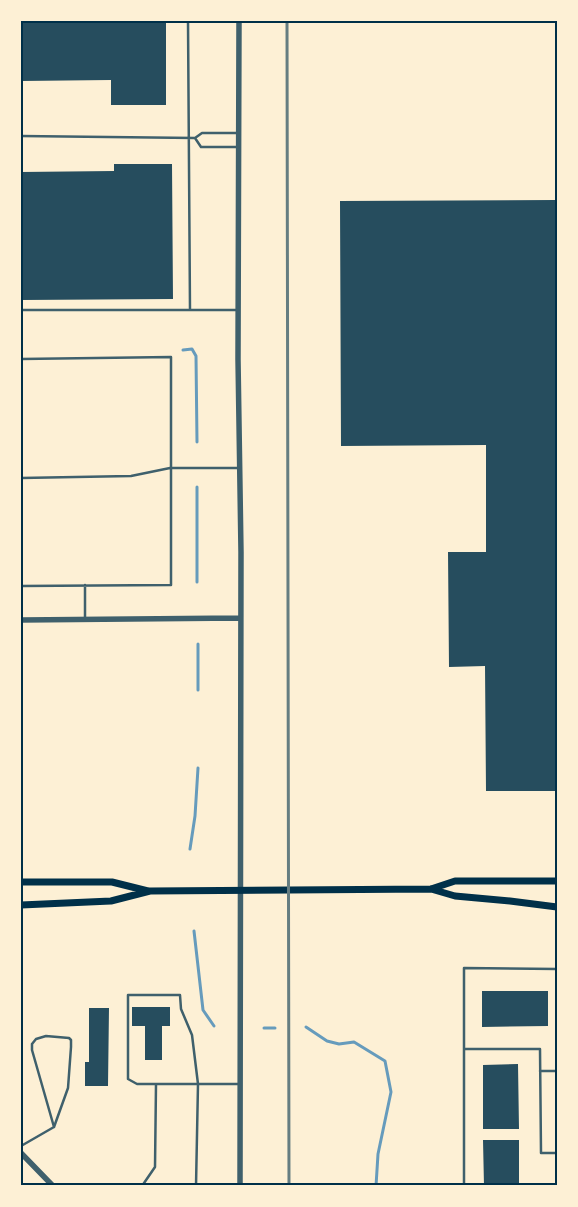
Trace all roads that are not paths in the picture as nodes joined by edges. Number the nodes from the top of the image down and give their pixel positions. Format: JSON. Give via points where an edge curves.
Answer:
{"nodes":[{"id":1,"x":188,"y":21,"type":"edge"},
{"id":2,"x":239,"y":21,"type":"edge"},
{"id":3,"x":238,"y":133,"type":"junction"},
{"id":4,"x":21,"y":136,"type":"edge"},
{"id":5,"x":189,"y":137,"type":"junction"},
{"id":6,"x":195,"y":138,"type":"junction"},
{"id":7,"x":238,"y":147,"type":"junction"},
{"id":8,"x":21,"y":310,"type":"edge"},
{"id":9,"x":190,"y":310,"type":"junction"},
{"id":10,"x":238,"y":310,"type":"junction"},
{"id":11,"x":21,"y":359,"type":"edge"},
{"id":12,"x":170,"y":468,"type":"junction"},
{"id":13,"x":239,"y":468,"type":"junction"},
{"id":14,"x":21,"y":478,"type":"edge"},
{"id":15,"x":84,"y":585,"type":"junction"},
{"id":16,"x":21,"y":586,"type":"edge"},
{"id":17,"x":240,"y":618,"type":"junction"},
{"id":18,"x":21,"y":620,"type":"edge"},
{"id":19,"x":85,"y":620,"type":"junction"},
{"id":20,"x":557,"y":881,"type":"edge"},
{"id":21,"x":21,"y":882,"type":"edge"},
{"id":22,"x":431,"y":889,"type":"junction"},
{"id":23,"x":150,"y":891,"type":"junction"},
{"id":24,"x":21,"y":905,"type":"edge"},
{"id":25,"x":557,"y":908,"type":"edge"},
{"id":26,"x":557,"y":968,"type":"edge"},
{"id":27,"x":464,"y":1049,"type":"junction"},
{"id":28,"x":540,"y":1071,"type":"junction"},
{"id":29,"x":557,"y":1071,"type":"edge"},
{"id":30,"x":156,"y":1084,"type":"junction"},
{"id":31,"x":198,"y":1084,"type":"junction"},
{"id":32,"x":240,"y":1084,"type":"junction"},
{"id":33,"x":54,"y":1127,"type":"junction"},
{"id":34,"x":21,"y":1146,"type":"edge"},
{"id":35,"x":557,"y":1153,"type":"edge"},
{"id":36,"x":22,"y":1156,"type":"edge"},
{"id":37,"x":53,"y":1186,"type":"edge"},
{"id":38,"x":142,"y":1186,"type":"edge"},
{"id":39,"x":196,"y":1186,"type":"edge"},
{"id":40,"x":240,"y":1186,"type":"edge"},
{"id":41,"x":464,"y":1186,"type":"edge"}],
"edges":[{"from":1,"to":5,"type":"lane"},
{"from":2,"to":3,"type":"street"},
{"from":3,"to":6,"type":"lane","via":[[202,133]]},
{"from":3,"to":7,"type":"street"},
{"from":4,"to":5,"type":"lane"},
{"from":5,"to":6,"type":"lane"},
{"from":5,"to":9,"type":"lane"},
{"from":6,"to":7,"type":"lane","via":[[201,147]]},
{"from":7,"to":10,"type":"street"},
{"from":8,"to":9,"type":"lane"},
{"from":9,"to":10,"type":"lane"},
{"from":10,"to":13,"type":"street"},
{"from":11,"to":12,"type":"lane","via":[[170,357]]},
{"from":12,"to":13,"type":"lane"},
{"from":12,"to":14,"type":"lane","via":[[131,476]]},
{"from":12,"to":15,"type":"lane","via":[[171,584]]},
{"from":13,"to":17,"type":"street"},
{"from":15,"to":16,"type":"lane"},
{"from":15,"to":19,"type":"lane"},
{"from":17,"to":19,"type":"street"},
{"from":17,"to":32,"type":"street"},
{"from":18,"to":19,"type":"street"},
{"from":20,"to":22,"type":"main road","via":[[455,882]]},
{"from":21,"to":23,"type":"main road","via":[[112,882]]},
{"from":22,"to":23,"type":"main road"},
{"from":22,"to":25,"type":"main road","via":[[455,896]]},
{"from":23,"to":24,"type":"main road","via":[[111,901]]},
{"from":26,"to":27,"type":"lane","via":[[464,968]]},
{"from":27,"to":28,"type":"lane","via":[[540,1050]]},
{"from":27,"to":41,"type":"lane"},
{"from":28,"to":29,"type":"lane"},
{"from":28,"to":35,"type":"lane","via":[[541,1153]]},
{"from":30,"to":31,"type":"lane"},
{"from":30,"to":31,"type":"lane","via":[[137,1084],[128,1079],[128,995],[180,995],[180,1009],[192,1035]]},
{"from":30,"to":38,"type":"lane","via":[[155,1167]]},
{"from":31,"to":32,"type":"lane"},
{"from":31,"to":39,"type":"lane"},
{"from":32,"to":40,"type":"street"},
{"from":33,"to":33,"type":"lane","via":[[32,1050],[36,1038],[46,1036],[69,1038],[71,1047],[68,1088]]},
{"from":33,"to":34,"type":"lane"},
{"from":36,"to":37,"type":"street"}]}
